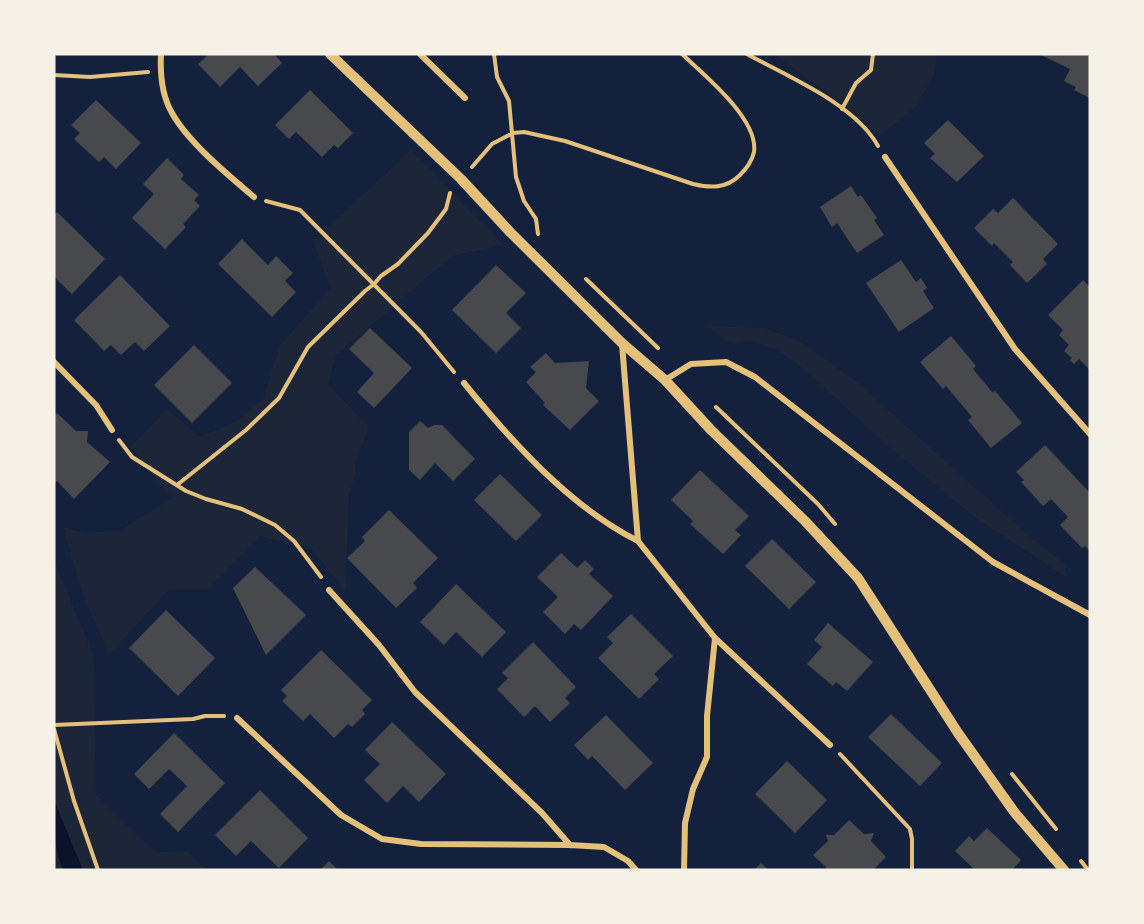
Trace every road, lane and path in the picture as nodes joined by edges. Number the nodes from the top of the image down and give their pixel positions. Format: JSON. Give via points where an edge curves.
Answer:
{"nodes":[{"id":1,"x":161,"y":54,"type":"edge"},
{"id":2,"x":330,"y":54,"type":"edge"},
{"id":3,"x":420,"y":54,"type":"edge"},
{"id":4,"x":494,"y":54,"type":"edge"},
{"id":5,"x":682,"y":54,"type":"edge"},
{"id":6,"x":747,"y":54,"type":"edge"},
{"id":7,"x":873,"y":54,"type":"edge"},
{"id":8,"x":160,"y":72,"type":"junction"},
{"id":9,"x":54,"y":75,"type":"edge"},
{"id":10,"x":465,"y":98,"type":"dead end"},
{"id":11,"x":842,"y":109,"type":"junction"},
{"id":12,"x":513,"y":133,"type":"junction"},
{"id":13,"x":885,"y":157,"type":"joint"},
{"id":14,"x":461,"y":179,"type":"junction"},
{"id":15,"x":452,"y":188,"type":"dead end"},
{"id":16,"x":254,"y":197,"type":"joint"},
{"id":17,"x":541,"y":262,"type":"junction"},
{"id":18,"x":374,"y":285,"type":"junction"},
{"id":19,"x":622,"y":343,"type":"junction"},
{"id":20,"x":54,"y":362,"type":"edge"},
{"id":21,"x":665,"y":380,"type":"junction"},
{"id":22,"x":464,"y":383,"type":"joint"},
{"id":23,"x":112,"y":430,"type":"joint"},
{"id":24,"x":1090,"y":434,"type":"edge"},
{"id":25,"x":177,"y":485,"type":"junction"},
{"id":26,"x":638,"y":541,"type":"junction"},
{"id":27,"x":329,"y":590,"type":"joint"},
{"id":28,"x":1090,"y":615,"type":"edge"},
{"id":29,"x":715,"y":638,"type":"junction"},
{"id":30,"x":237,"y":718,"type":"joint"},
{"id":31,"x":54,"y":727,"type":"edge"},
{"id":32,"x":830,"y":745,"type":"joint"},
{"id":33,"x":570,"y":845,"type":"junction"},
{"id":34,"x":98,"y":870,"type":"edge"},
{"id":35,"x":636,"y":870,"type":"edge"},
{"id":36,"x":684,"y":870,"type":"edge"},
{"id":37,"x":912,"y":870,"type":"edge"},
{"id":38,"x":1065,"y":870,"type":"edge"}],
"edges":[{"from":1,"to":8,"type":"street"},
{"from":2,"to":14,"type":"street"},
{"from":3,"to":10,"type":"street"},
{"from":4,"to":12,"type":"path","via":[[497,77],[509,101]]},
{"from":5,"to":12,"type":"path","via":[[735,106],[754,142],[748,166],[724,186],[709,188],[565,141]]},
{"from":6,"to":11,"type":"path"},
{"from":7,"to":11,"type":"path","via":[[871,70],[856,83]]},
{"from":8,"to":9,"type":"path","via":[[90,77]]},
{"from":8,"to":16,"type":"street","via":[[172,114],[216,164]]},
{"from":11,"to":13,"type":"path","via":[[873,136]]},
{"from":12,"to":14,"type":"path","via":[[492,144]]},
{"from":12,"to":17,"type":"path","via":[[516,177],[524,201],[536,219]]},
{"from":13,"to":24,"type":"street","via":[[1015,349]]},
{"from":14,"to":17,"type":"street"},
{"from":15,"to":18,"type":"path","via":[[446,209],[428,233]]},
{"from":16,"to":18,"type":"path","via":[[300,210]]},
{"from":17,"to":19,"type":"street"},
{"from":18,"to":22,"type":"path"},
{"from":18,"to":25,"type":"path","via":[[308,347],[279,398]]},
{"from":19,"to":21,"type":"street"},
{"from":19,"to":26,"type":"street"},
{"from":20,"to":23,"type":"street","via":[[96,405]]},
{"from":21,"to":28,"type":"street","via":[[691,364],[726,362],[755,377],[993,562]]},
{"from":21,"to":38,"type":"street","via":[[858,578],[958,733],[1015,813]]},
{"from":22,"to":26,"type":"street","via":[[505,433],[575,498],[615,530]]},
{"from":23,"to":25,"type":"path","via":[[132,458]]},
{"from":25,"to":27,"type":"path","via":[[274,525],[294,541]]},
{"from":26,"to":29,"type":"street"},
{"from":27,"to":33,"type":"street","via":[[416,692]]},
{"from":29,"to":32,"type":"street"},
{"from":29,"to":36,"type":"street","via":[[707,716],[708,757],[693,789],[685,824]]},
{"from":30,"to":31,"type":"path","via":[[217,715]]},
{"from":30,"to":33,"type":"street","via":[[341,815],[382,839],[421,844]]},
{"from":31,"to":34,"type":"path"},
{"from":32,"to":37,"type":"path","via":[[910,829]]},
{"from":33,"to":35,"type":"street","via":[[604,848]]}]}
